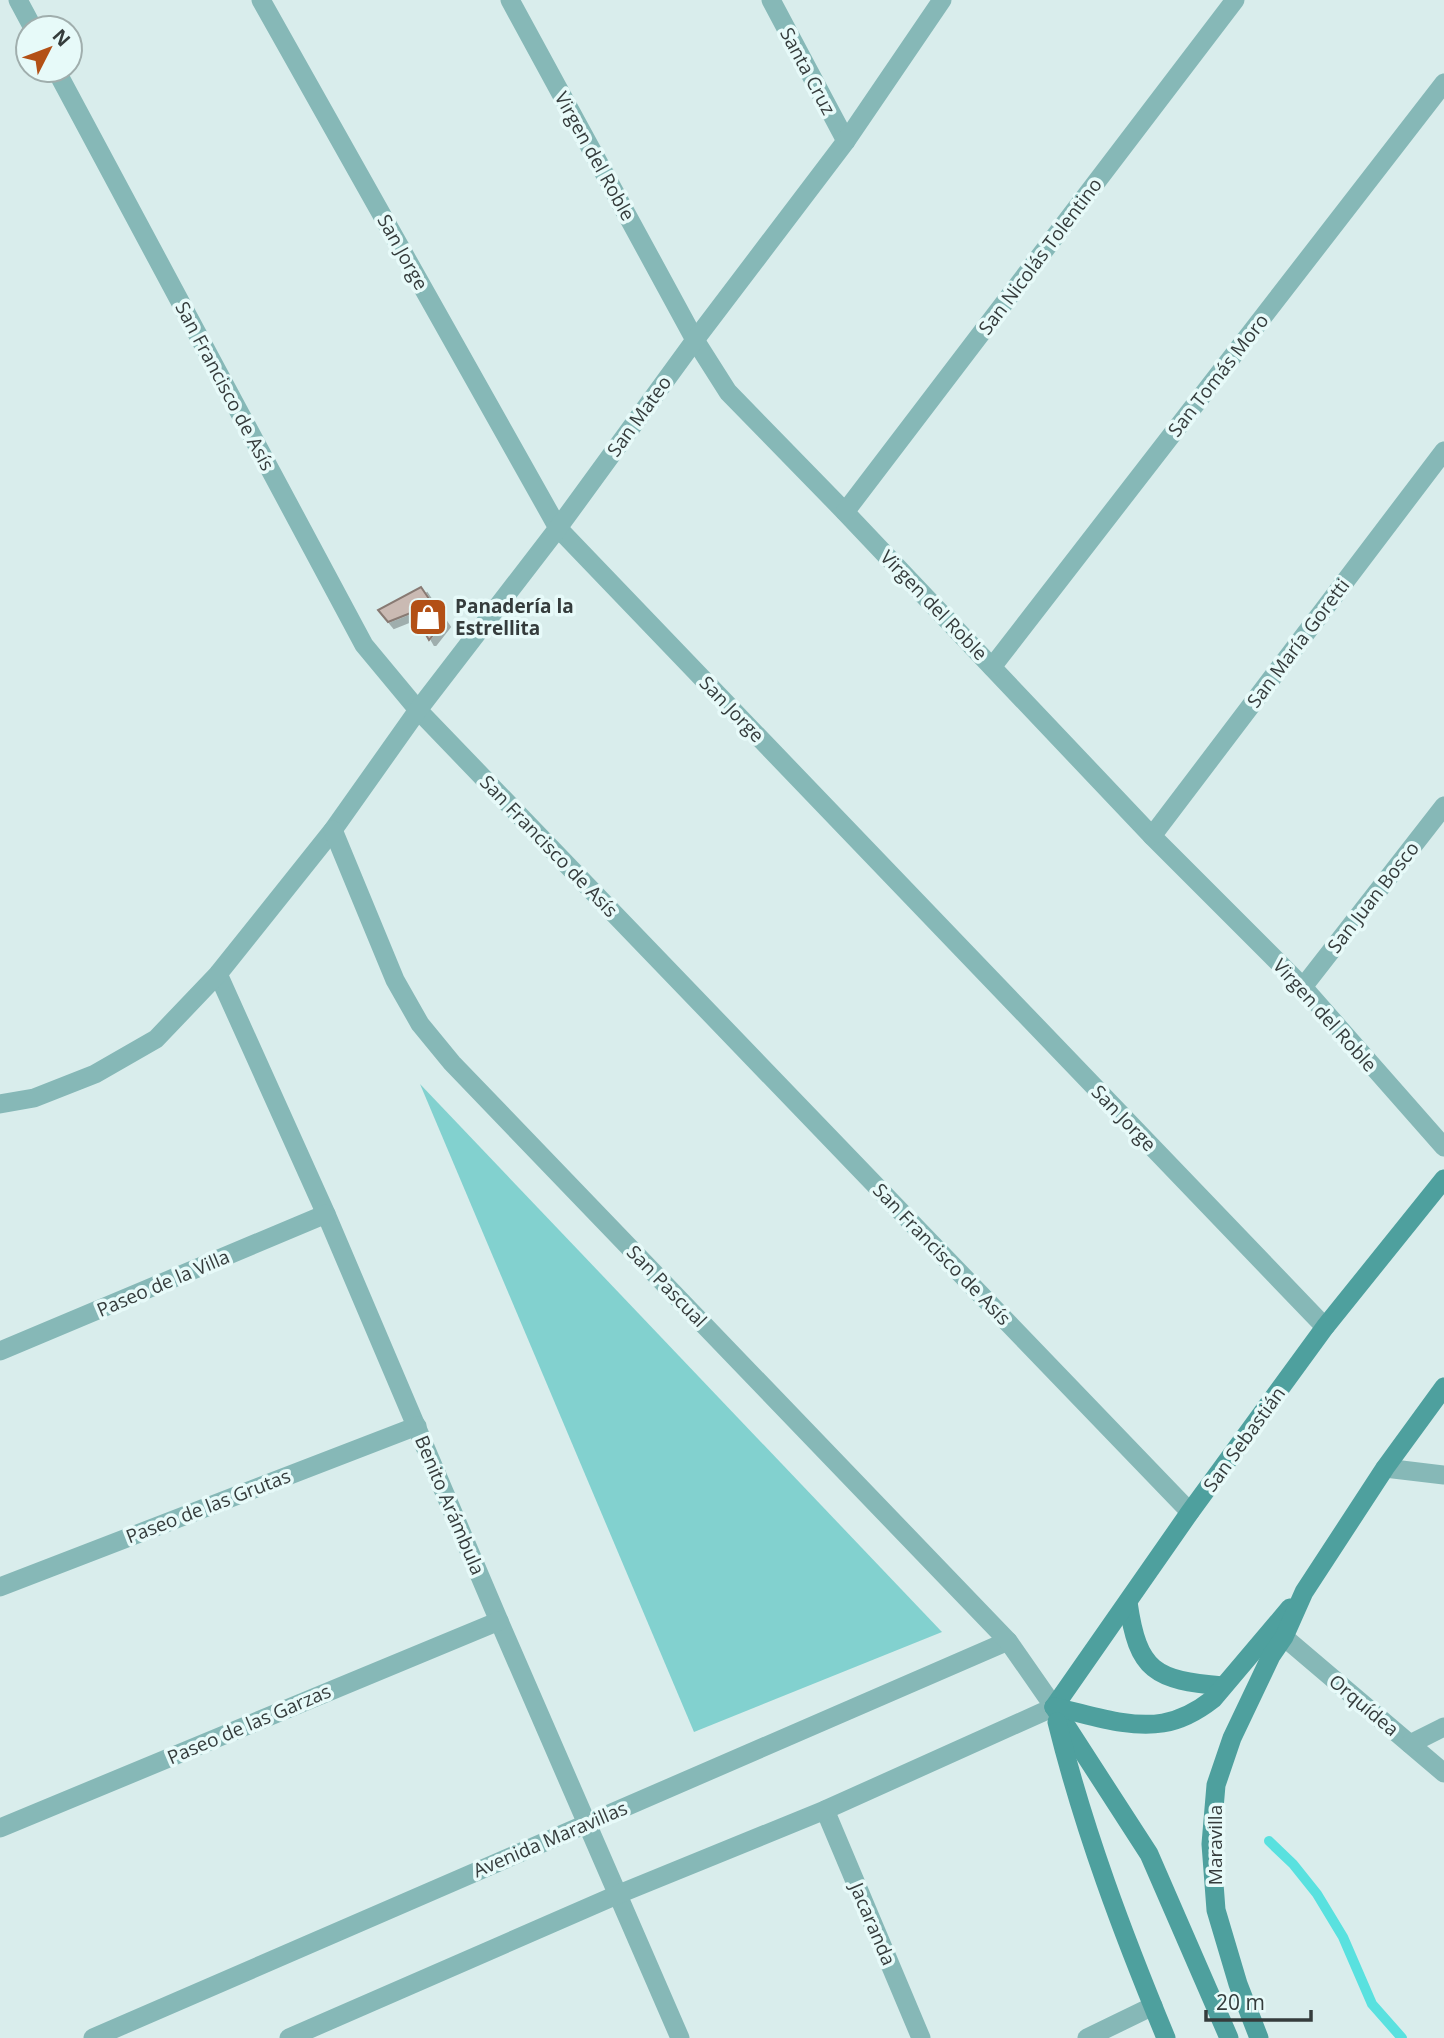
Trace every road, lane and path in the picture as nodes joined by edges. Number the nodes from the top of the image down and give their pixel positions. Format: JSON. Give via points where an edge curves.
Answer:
{"nodes":[{"id":1,"x":261,"y":0,"type":"edge"},
{"id":2,"x":510,"y":0,"type":"edge"},
{"id":3,"x":771,"y":0,"type":"edge"},
{"id":4,"x":942,"y":0,"type":"edge"},
{"id":5,"x":1235,"y":0,"type":"edge"},
{"id":6,"x":1444,"y":83,"type":"edge"},
{"id":7,"x":63,"y":84,"type":"edge"},
{"id":8,"x":846,"y":141,"type":"junction"},
{"id":9,"x":695,"y":340,"type":"junction"},
{"id":10,"x":1444,"y":451,"type":"edge"},
{"id":11,"x":845,"y":512,"type":"junction"},
{"id":12,"x":558,"y":528,"type":"junction"},
{"id":13,"x":992,"y":667,"type":"junction"},
{"id":14,"x":418,"y":710,"type":"junction"},
{"id":15,"x":1444,"y":806,"type":"edge"},
{"id":16,"x":333,"y":830,"type":"junction"},
{"id":17,"x":1152,"y":836,"type":"junction"},
{"id":18,"x":218,"y":974,"type":"junction"},
{"id":19,"x":1303,"y":988,"type":"junction"},
{"id":20,"x":0,"y":1104,"type":"edge"},
{"id":21,"x":1444,"y":1147,"type":"edge"},
{"id":22,"x":1444,"y":1179,"type":"edge"},
{"id":23,"x":326,"y":1214,"type":"junction"},
{"id":24,"x":1325,"y":1327,"type":"junction"},
{"id":25,"x":0,"y":1351,"type":"edge"},
{"id":26,"x":1444,"y":1387,"type":"edge"},
{"id":27,"x":417,"y":1426,"type":"junction"},
{"id":28,"x":1385,"y":1468,"type":"junction"},
{"id":29,"x":1444,"y":1475,"type":"edge"},
{"id":30,"x":1190,"y":1512,"type":"junction"},
{"id":31,"x":0,"y":1587,"type":"edge"},
{"id":32,"x":1304,"y":1592,"type":"junction"},
{"id":33,"x":1128,"y":1602,"type":"junction"},
{"id":34,"x":499,"y":1620,"type":"junction"},
{"id":35,"x":1284,"y":1637,"type":"junction"},
{"id":36,"x":1007,"y":1641,"type":"junction"},
{"id":37,"x":1223,"y":1686,"type":"junction"},
{"id":38,"x":1054,"y":1707,"type":"junction"},
{"id":39,"x":1444,"y":1727,"type":"edge"},
{"id":40,"x":1410,"y":1744,"type":"junction"},
{"id":41,"x":1444,"y":1773,"type":"edge"},
{"id":42,"x":825,"y":1810,"type":"junction"},
{"id":43,"x":587,"y":1823,"type":"junction"},
{"id":44,"x":0,"y":1828,"type":"edge"},
{"id":45,"x":619,"y":1894,"type":"junction"},
{"id":46,"x":1153,"y":2006,"type":"junction"},
{"id":47,"x":93,"y":2038,"type":"edge"},
{"id":48,"x":289,"y":2038,"type":"edge"},
{"id":49,"x":680,"y":2038,"type":"edge"},
{"id":50,"x":920,"y":2038,"type":"edge"},
{"id":51,"x":1087,"y":2038,"type":"edge"},
{"id":52,"x":1167,"y":2038,"type":"edge"},
{"id":53,"x":1230,"y":2038,"type":"edge"},
{"id":54,"x":1259,"y":2038,"type":"edge"}],
"edges":[{"from":1,"to":12,"type":"street","name":"San Jorge"},
{"from":2,"to":9,"type":"street","name":"Virgen del Roble"},
{"from":3,"to":8,"type":"street","name":"Santa Cruz"},
{"from":4,"to":8,"type":"street","name":"San Mateo"},
{"from":5,"to":11,"type":"street","name":"San Nicolás Tolentino"},
{"from":6,"to":13,"type":"street","name":"San Tomás Moro"},
{"from":7,"to":14,"type":"street","name":"San Francisco de Asís","via":[[364,645]]},
{"from":8,"to":9,"type":"street","name":"San Mateo"},
{"from":9,"to":11,"type":"street","name":"Virgen del Roble","via":[[728,391]]},
{"from":9,"to":12,"type":"street","name":"San Mateo"},
{"from":10,"to":17,"type":"street","name":"San María Goretti"},
{"from":11,"to":13,"type":"street","name":"Virgen del Roble"},
{"from":12,"to":14,"type":"street","name":"San Mateo"},
{"from":12,"to":24,"type":"street","name":"San Jorge"},
{"from":13,"to":17,"type":"street","name":"Virgen del Roble"},
{"from":14,"to":16,"type":"street","name":"San Mateo"},
{"from":14,"to":30,"type":"street","name":"San Francisco de Asís"},
{"from":15,"to":19,"type":"street","name":"San Juan Bosco"},
{"from":16,"to":18,"type":"street","name":"San Mateo"},
{"from":16,"to":36,"type":"street","name":"San Pascual","via":[[395,980],[420,1024],[452,1063]]},
{"from":17,"to":19,"type":"street","name":"Virgen del Roble"},
{"from":18,"to":20,"type":"street","name":"San Mateo","via":[[156,1039],[95,1074],[34,1098]]},
{"from":18,"to":23,"type":"street","name":"Benito Arámbula"},
{"from":19,"to":21,"type":"street","name":"Virgen del Roble"},
{"from":22,"to":24,"type":"main road","name":"San Sebastián"},
{"from":23,"to":25,"type":"street","name":"Paseo de la Villa"},
{"from":23,"to":27,"type":"street","name":"Benito Arámbula"},
{"from":24,"to":30,"type":"main road","name":"San Sebastián"},
{"from":26,"to":28,"type":"main road"},
{"from":27,"to":31,"type":"street","name":"Paseo de las Grutas"},
{"from":27,"to":34,"type":"street","name":"Benito Arámbula"},
{"from":28,"to":29,"type":"street"},
{"from":28,"to":32,"type":"main road"},
{"from":30,"to":33,"type":"main road","name":"San Sebastián"},
{"from":32,"to":35,"type":"main road"},
{"from":32,"to":37,"type":"main road"},
{"from":33,"to":37,"type":"main road","via":[[1136,1646],[1147,1662],[1186,1683]]},
{"from":33,"to":38,"type":"main road","name":"San Sebastián"},
{"from":34,"to":43,"type":"street","name":"Benito Arámbula"},
{"from":34,"to":44,"type":"street","name":"Paseo de las Garzas"},
{"from":35,"to":40,"type":"street","name":"Orquídea"},
{"from":35,"to":54,"type":"main road","name":"Maravilla","via":[[1232,1738],[1216,1785],[1211,1844],[1216,1909]]},
{"from":36,"to":38,"type":"street","name":"San Pascual"},
{"from":36,"to":43,"type":"street","name":"Avenida Maravillas"},
{"from":37,"to":38,"type":"main road","via":[[1200,1709],[1164,1723],[1129,1723]]},
{"from":38,"to":42,"type":"street"},
{"from":38,"to":46,"type":"main road","via":[[1095,1857]]},
{"from":38,"to":53,"type":"main road","via":[[1149,1854]]},
{"from":39,"to":40,"type":"street"},
{"from":40,"to":41,"type":"street","name":"Orquídea"},
{"from":42,"to":45,"type":"street"},
{"from":42,"to":50,"type":"street","name":"Jacaranda"},
{"from":43,"to":45,"type":"street","name":"Benito Arámbula"},
{"from":43,"to":47,"type":"street","name":"Avenida Maravillas"},
{"from":45,"to":48,"type":"street"},
{"from":45,"to":49,"type":"street","name":"Benito Arámbula"},
{"from":46,"to":51,"type":"street"},
{"from":46,"to":52,"type":"main road"}]}
